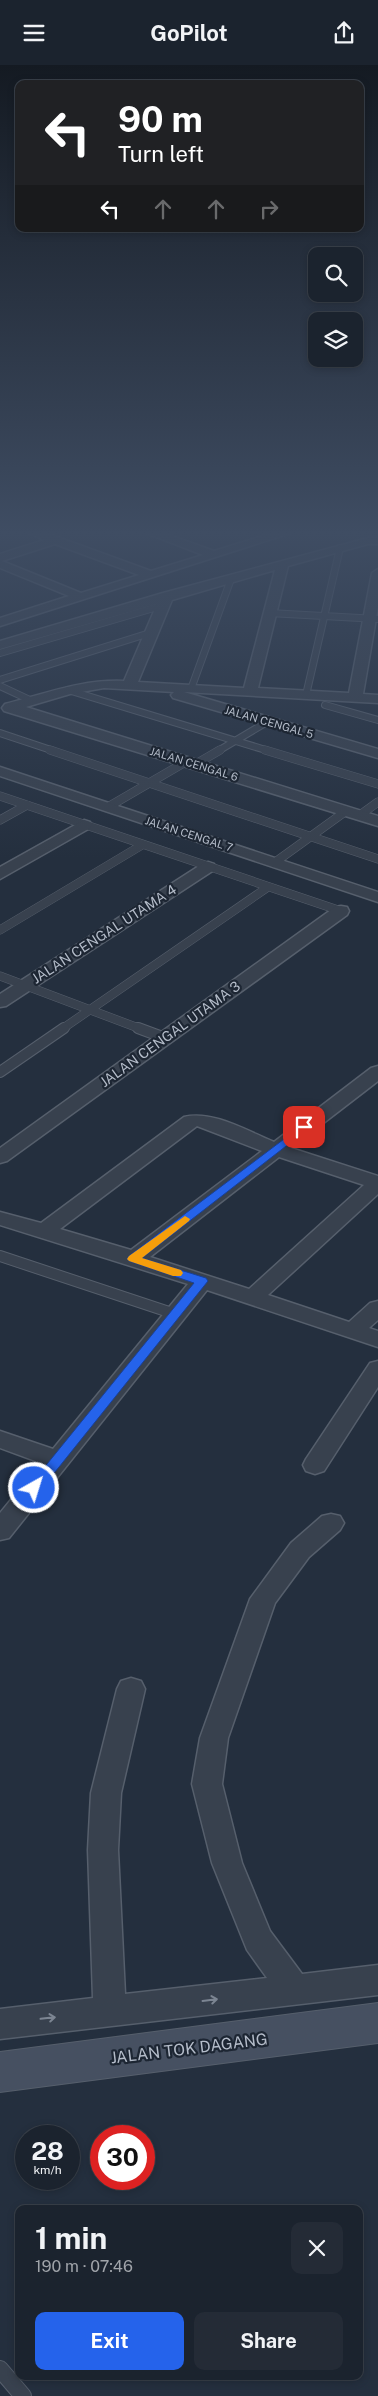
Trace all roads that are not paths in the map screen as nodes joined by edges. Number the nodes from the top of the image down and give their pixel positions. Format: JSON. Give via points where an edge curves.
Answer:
{"nodes":[{"id":1,"x":20,"y":640,"type":"edge"},
{"id":2,"x":42,"y":640,"type":"edge"},
{"id":3,"x":128,"y":640,"type":"edge"},
{"id":4,"x":150,"y":640,"type":"edge"},
{"id":5,"x":209,"y":640,"type":"edge"},
{"id":6,"x":263,"y":640,"type":"edge"},
{"id":7,"x":319,"y":640,"type":"edge"},
{"id":8,"x":369,"y":640,"type":"edge"},
{"id":9,"x":0,"y":645,"type":"edge"},
{"id":10,"x":0,"y":653,"type":"edge"},
{"id":11,"x":0,"y":680,"type":"edge"},
{"id":12,"x":130,"y":684,"type":"junction"},
{"id":13,"x":0,"y":686,"type":"edge"},
{"id":14,"x":162,"y":686,"type":"junction"},
{"id":15,"x":192,"y":689,"type":"junction"},
{"id":16,"x":68,"y":690,"type":"junction"},
{"id":17,"x":250,"y":692,"type":"junction"},
{"id":18,"x":306,"y":695,"type":"junction"},
{"id":19,"x":356,"y":698,"type":"junction"},
{"id":20,"x":378,"y":699,"type":"edge"},
{"id":21,"x":32,"y":701,"type":"junction"},
{"id":22,"x":325,"y":705,"type":"dead end"},
{"id":23,"x":5,"y":709,"type":"edge"},
{"id":24,"x":378,"y":720,"type":"edge"},
{"id":25,"x":267,"y":722,"type":"junction"},
{"id":26,"x":0,"y":733,"type":"edge"},
{"id":27,"x":234,"y":741,"type":"junction"},
{"id":28,"x":378,"y":754,"type":"edge"},
{"id":29,"x":192,"y":763,"type":"junction"},
{"id":30,"x":0,"y":771,"type":"edge"},
{"id":31,"x":148,"y":783,"type":"junction"},
{"id":32,"x":378,"y":784,"type":"edge"},
{"id":33,"x":0,"y":795,"type":"edge"},
{"id":34,"x":378,"y":802,"type":"edge"},
{"id":35,"x":27,"y":805,"type":"junction"},
{"id":36,"x":108,"y":807,"type":"junction"},
{"id":37,"x":353,"y":813,"type":"junction"},
{"id":38,"x":0,"y":820,"type":"edge"},
{"id":39,"x":378,"y":821,"type":"edge"},
{"id":40,"x":84,"y":825,"type":"junction"},
{"id":41,"x":308,"y":837,"type":"junction"},
{"id":42,"x":142,"y":845,"type":"junction"},
{"id":43,"x":378,"y":859,"type":"edge"},
{"id":44,"x":274,"y":863,"type":"junction"},
{"id":45,"x":208,"y":867,"type":"junction"},
{"id":46,"x":0,"y":875,"type":"edge"},
{"id":47,"x":268,"y":887,"type":"junction"},
{"id":48,"x":378,"y":897,"type":"edge"},
{"id":49,"x":341,"y":911,"type":"joint"},
{"id":50,"x":0,"y":930,"type":"edge"},
{"id":51,"x":0,"y":976,"type":"edge"},
{"id":52,"x":25,"y":986,"type":"junction"},
{"id":53,"x":0,"y":1002,"type":"edge"},
{"id":54,"x":90,"y":1010,"type":"junction"},
{"id":55,"x":165,"y":1038,"type":"junction"},
{"id":56,"x":378,"y":1072,"type":"edge"},
{"id":57,"x":0,"y":1073,"type":"edge"},
{"id":58,"x":275,"y":1149,"type":"junction"},
{"id":59,"x":0,"y":1157,"type":"edge"},
{"id":60,"x":378,"y":1183,"type":"edge"},
{"id":61,"x":0,"y":1218,"type":"edge"},
{"id":62,"x":44,"y":1231,"type":"junction"},
{"id":63,"x":0,"y":1256,"type":"edge"},
{"id":64,"x":133,"y":1259,"type":"junction"},
{"id":65,"x":202,"y":1281,"type":"junction"},
{"id":66,"x":252,"y":1298,"type":"junction"},
{"id":67,"x":378,"y":1308,"type":"edge"},
{"id":68,"x":175,"y":1314,"type":"junction"},
{"id":69,"x":352,"y":1331,"type":"junction"},
{"id":70,"x":378,"y":1339,"type":"edge"},
{"id":71,"x":378,"y":1369,"type":"edge"},
{"id":72,"x":0,"y":1439,"type":"edge"},
{"id":73,"x":57,"y":1460,"type":"junction"},
{"id":74,"x":315,"y":1465,"type":"dead end"},
{"id":75,"x":331,"y":1523,"type":"dead end"},
{"id":76,"x":0,"y":1531,"type":"edge"},
{"id":77,"x":131,"y":1689,"type":"dead end"},
{"id":78,"x":378,"y":1980,"type":"edge"},
{"id":79,"x":295,"y":1990,"type":"junction"},
{"id":80,"x":110,"y":2011,"type":"junction"},
{"id":81,"x":378,"y":2023,"type":"edge"},
{"id":82,"x":0,"y":2024,"type":"edge"},
{"id":83,"x":0,"y":2072,"type":"edge"},
{"id":84,"x":0,"y":2369,"type":"edge"},
{"id":85,"x":23,"y":2396,"type":"edge"}],
"edges":[{"from":1,"to":9,"type":"street"},
{"from":2,"to":10,"type":"lane"},
{"from":3,"to":11,"type":"lane"},
{"from":4,"to":12,"type":"street"},
{"from":5,"to":15,"type":"lane"},
{"from":6,"to":17,"type":"street"},
{"from":7,"to":18,"type":"lane"},
{"from":8,"to":19,"type":"street"},
{"from":12,"to":14,"type":"street"},
{"from":12,"to":16,"type":"street","via":[[104,684]]},
{"from":13,"to":21,"type":"lane"},
{"from":14,"to":15,"type":"street"},
{"from":14,"to":25,"type":"street","name":"JALAN CENGAL 5","via":[[188,700]]},
{"from":15,"to":17,"type":"street"},
{"from":16,"to":21,"type":"street"},
{"from":16,"to":27,"type":"lane"},
{"from":17,"to":18,"type":"street"},
{"from":18,"to":19,"type":"street"},
{"from":19,"to":20,"type":"street"},
{"from":21,"to":23,"type":"street"},
{"from":22,"to":24,"type":"lane"},
{"from":23,"to":29,"type":"street","name":"JALAN CENGAL 6"},
{"from":25,"to":27,"type":"lane"},
{"from":25,"to":28,"type":"street","name":"JALAN CENGAL 5"},
{"from":26,"to":31,"type":"lane"},
{"from":27,"to":29,"type":"lane"},
{"from":27,"to":32,"type":"lane"},
{"from":29,"to":31,"type":"lane"},
{"from":29,"to":37,"type":"street","name":"JALAN CENGAL 6"},
{"from":30,"to":36,"type":"street","name":"JALAN CENGAL 7"},
{"from":31,"to":36,"type":"lane"},
{"from":31,"to":41,"type":"lane"},
{"from":33,"to":35,"type":"lane"},
{"from":34,"to":37,"type":"lane"},
{"from":35,"to":38,"type":"lane"},
{"from":35,"to":40,"type":"lane"},
{"from":36,"to":44,"type":"street","name":"JALAN CENGAL 7"},
{"from":37,"to":39,"type":"street","name":"JALAN CENGAL 6"},
{"from":37,"to":41,"type":"lane"},
{"from":40,"to":42,"type":"lane"},
{"from":40,"to":46,"type":"street"},
{"from":41,"to":43,"type":"lane"},
{"from":41,"to":44,"type":"lane"},
{"from":42,"to":45,"type":"lane"},
{"from":42,"to":50,"type":"lane"},
{"from":44,"to":48,"type":"street","name":"JALAN CENGAL 7"},
{"from":45,"to":47,"type":"lane"},
{"from":45,"to":52,"type":"street","name":"JALAN CENGAL UTAMA 4"},
{"from":47,"to":49,"type":"lane"},
{"from":47,"to":54,"type":"lane"},
{"from":49,"to":55,"type":"street","name":"JALAN CENGAL UTAMA 3"},
{"from":51,"to":52,"type":"lane"},
{"from":52,"to":53,"type":"street","name":"JALAN CENGAL UTAMA 4"},
{"from":52,"to":54,"type":"lane"},
{"from":54,"to":55,"type":"lane"},
{"from":54,"to":57,"type":"lane"},
{"from":55,"to":59,"type":"street","name":"JALAN CENGAL UTAMA 3"},
{"from":56,"to":58,"type":"street"},
{"from":58,"to":60,"type":"street"},
{"from":58,"to":62,"type":"street","via":[[210,1123],[191,1121]]},
{"from":58,"to":64,"type":"street"},
{"from":60,"to":66,"type":"street"},
{"from":61,"to":62,"type":"street"},
{"from":62,"to":64,"type":"street"},
{"from":63,"to":68,"type":"lane"},
{"from":64,"to":65,"type":"street"},
{"from":65,"to":66,"type":"street"},
{"from":65,"to":68,"type":"street"},
{"from":66,"to":69,"type":"street"},
{"from":67,"to":69,"type":"street"},
{"from":68,"to":73,"type":"street"},
{"from":69,"to":70,"type":"street"},
{"from":71,"to":74,"type":"street"},
{"from":72,"to":73,"type":"street"},
{"from":73,"to":76,"type":"street"},
{"from":75,"to":79,"type":"street","via":[[300,1550],[263,1599],[214,1738],[207,1784],[227,1863],[258,1940]]},
{"from":77,"to":80,"type":"street","via":[[106,1793],[103,1850]]},
{"from":78,"to":79,"type":"street"},
{"from":80,"to":79,"type":"street","one_way":true},
{"from":82,"to":80,"type":"street","one_way":true},
{"from":81,"to":83,"type":"street","name":"JALAN TOK DAGANG"},
{"from":84,"to":85,"type":"lane"}]}
